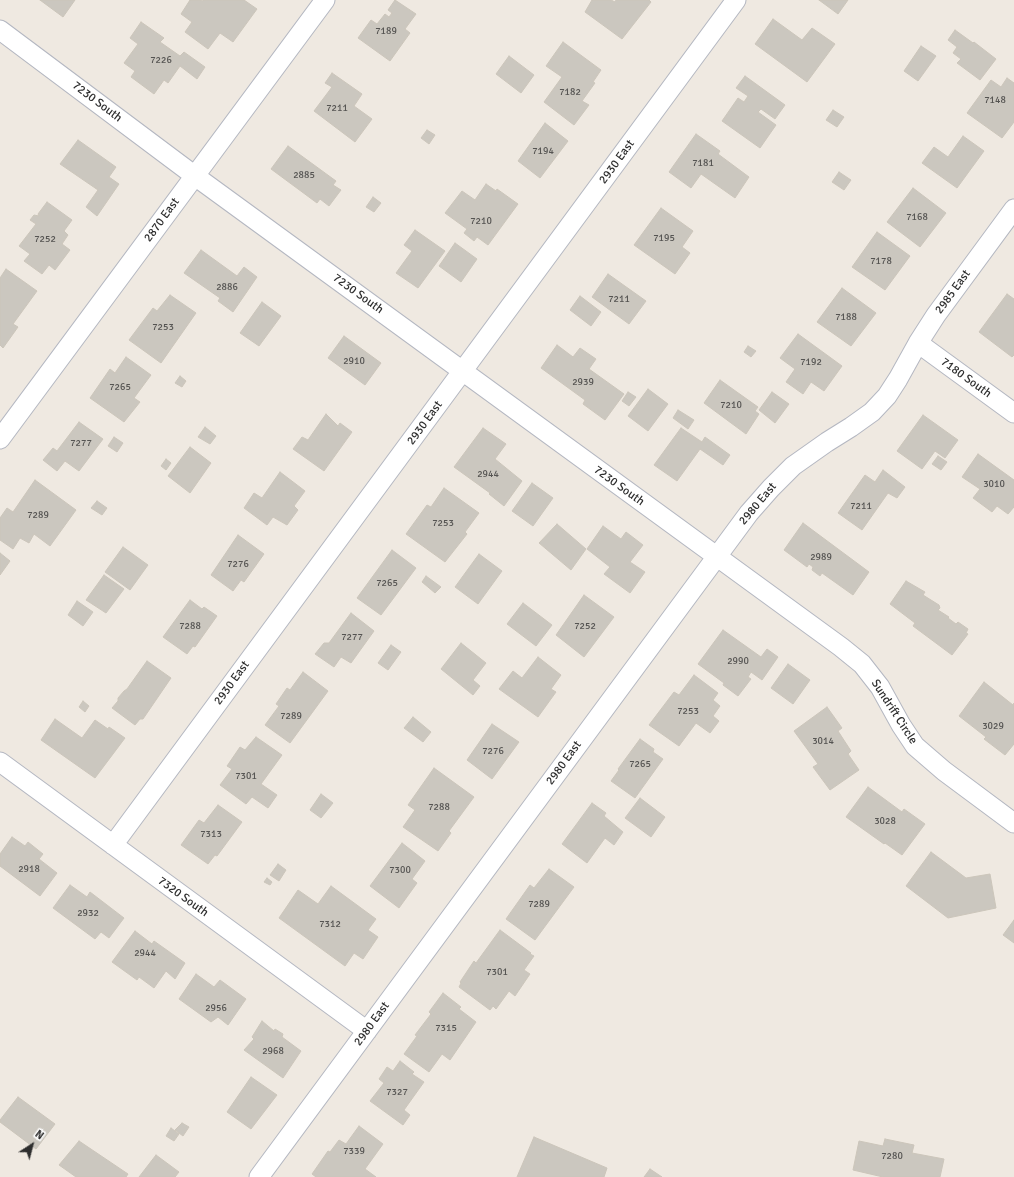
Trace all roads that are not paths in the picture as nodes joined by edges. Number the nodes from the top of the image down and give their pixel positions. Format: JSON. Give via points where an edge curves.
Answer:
{"nodes":[{"id":1,"x":325,"y":0,"type":"edge"},
{"id":2,"x":736,"y":0,"type":"edge"},
{"id":3,"x":0,"y":30,"type":"edge"},
{"id":4,"x":195,"y":176,"type":"junction"},
{"id":5,"x":1014,"y":209,"type":"edge"},
{"id":6,"x":918,"y":343,"type":"junction"},
{"id":7,"x":463,"y":371,"type":"junction"},
{"id":8,"x":898,"y":379,"type":"joint"},
{"id":9,"x":1014,"y":413,"type":"edge"},
{"id":10,"x":0,"y":440,"type":"edge"},
{"id":11,"x":717,"y":557,"type":"junction"},
{"id":12,"x":0,"y":762,"type":"edge"},
{"id":13,"x":1014,"y":823,"type":"edge"},
{"id":14,"x":113,"y":845,"type":"junction"},
{"id":15,"x":366,"y":1031,"type":"junction"},
{"id":16,"x":259,"y":1177,"type":"edge"}],
"edges":[{"from":1,"to":4,"type":"street","name":"2870 East"},
{"from":2,"to":7,"type":"street","name":"2930 East"},
{"from":3,"to":4,"type":"street","name":"7230 South"},
{"from":4,"to":7,"type":"street","name":"7230 South"},
{"from":4,"to":10,"type":"street","name":"2870 East"},
{"from":5,"to":6,"type":"street","name":"2985 East"},
{"from":6,"to":8,"type":"street","name":"2985 East"},
{"from":6,"to":9,"type":"street","name":"7180 South"},
{"from":7,"to":11,"type":"street","name":"7230 South"},
{"from":7,"to":14,"type":"street","name":"2930 East"},
{"from":8,"to":11,"type":"street","name":"2980 East","via":[[872,412],[826,442],[771,488]]},
{"from":11,"to":13,"type":"street","name":"Sundrift Circle","via":[[862,664],[880,687],[915,746]]},
{"from":11,"to":15,"type":"street","name":"2980 East"},
{"from":12,"to":14,"type":"street","name":"7320 South"},
{"from":14,"to":15,"type":"street","name":"7320 South"},
{"from":15,"to":16,"type":"street","name":"2980 East"}]}
